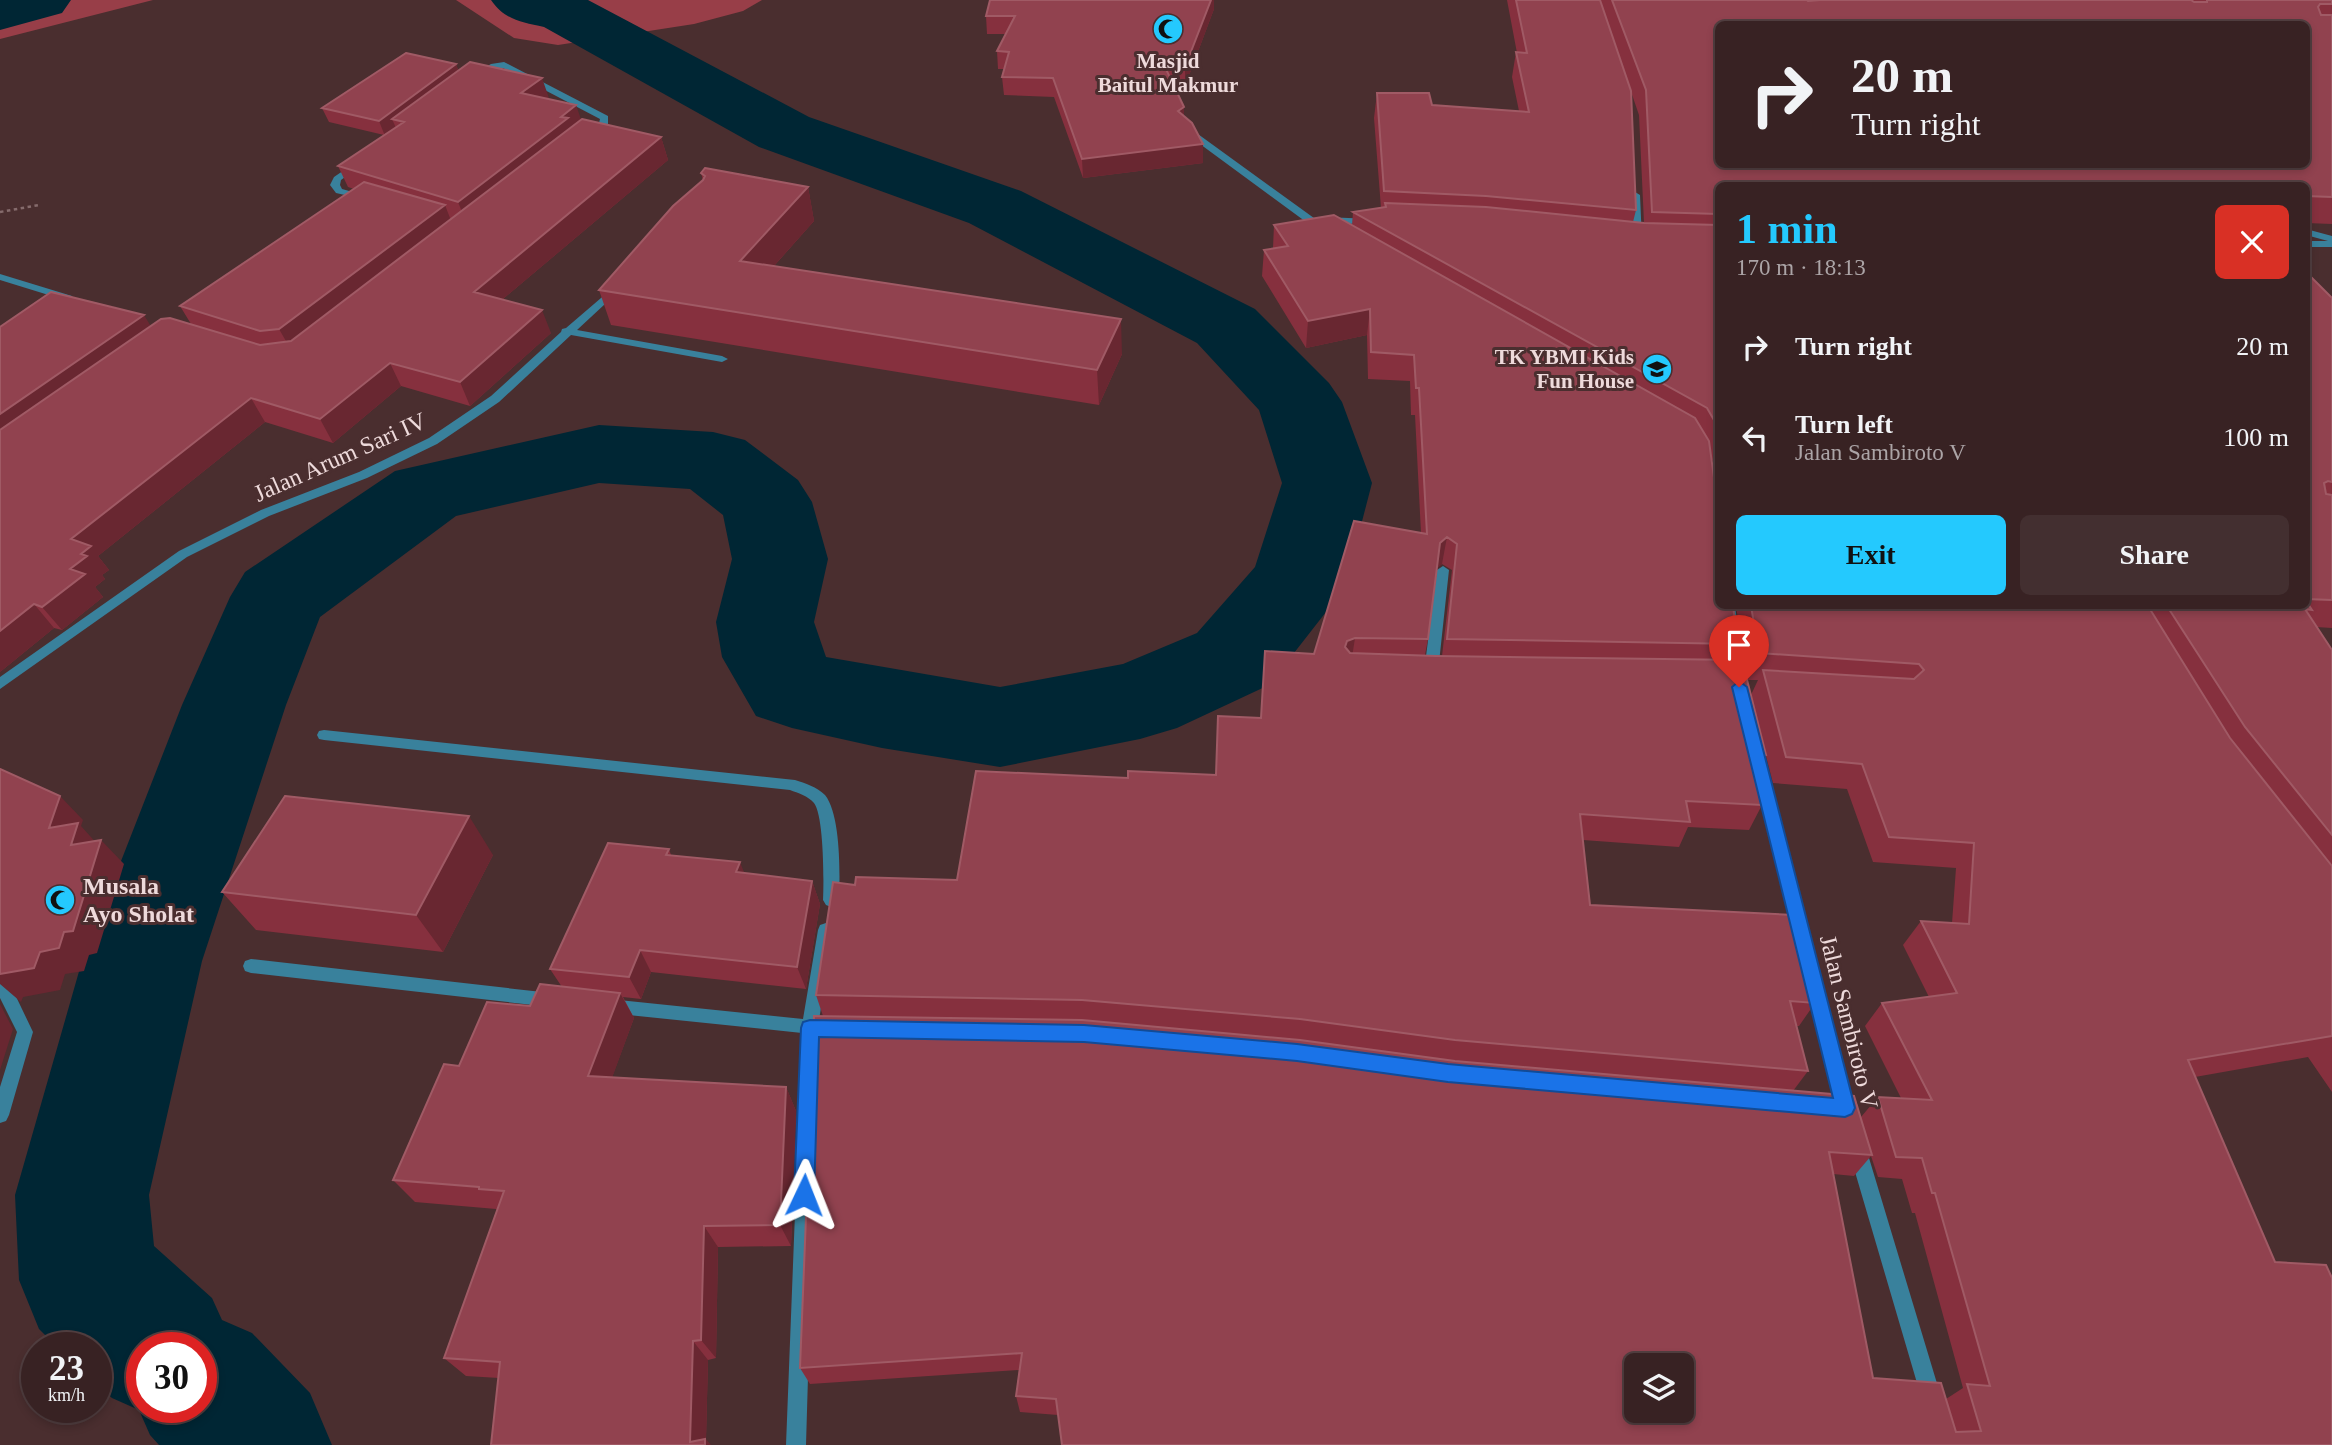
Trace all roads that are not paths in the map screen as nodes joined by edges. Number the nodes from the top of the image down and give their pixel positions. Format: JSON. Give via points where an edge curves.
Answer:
{"nodes":[{"id":1,"x":469,"y":80,"type":"edge"},
{"id":2,"x":1185,"y":129,"type":"edge"},
{"id":3,"x":583,"y":140,"type":"edge"},
{"id":4,"x":370,"y":155,"type":"edge"},
{"id":5,"x":1634,"y":179,"type":"edge"},
{"id":6,"x":378,"y":202,"type":"edge"},
{"id":7,"x":1306,"y":219,"type":"junction"},
{"id":8,"x":1387,"y":223,"type":"edge"},
{"id":9,"x":1330,"y":233,"type":"edge"},
{"id":10,"x":2310,"y":234,"type":"edge"},
{"id":11,"x":1624,"y":241,"type":"edge"},
{"id":12,"x":2332,"y":242,"type":"edge"},
{"id":13,"x":1637,"y":243,"type":"junction"},
{"id":14,"x":1650,"y":243,"type":"edge"},
{"id":15,"x":2310,"y":244,"type":"edge"},
{"id":16,"x":0,"y":277,"type":"edge"},
{"id":17,"x":626,"y":279,"type":"edge"},
{"id":18,"x":77,"y":301,"type":"edge"},
{"id":19,"x":566,"y":331,"type":"junction"},
{"id":20,"x":722,"y":359,"type":"dead end"},
{"id":21,"x":1443,"y":570,"type":"edge"},
{"id":22,"x":1728,"y":609,"type":"edge"},
{"id":23,"x":1430,"y":673,"type":"edge"},
{"id":24,"x":0,"y":684,"type":"edge"},
{"id":25,"x":1739,"y":686,"type":"edge"},
{"id":26,"x":324,"y":735,"type":"dead end"},
{"id":27,"x":1753,"y":739,"type":"edge"},
{"id":28,"x":251,"y":966,"type":"dead end"},
{"id":29,"x":0,"y":989,"type":"edge"},
{"id":30,"x":561,"y":1001,"type":"edge"},
{"id":31,"x":589,"y":1004,"type":"edge"},
{"id":32,"x":810,"y":1028,"type":"junction"},
{"id":33,"x":851,"y":1029,"type":"edge"},
{"id":34,"x":0,"y":1115,"type":"edge"},
{"id":35,"x":1937,"y":1419,"type":"edge"},
{"id":36,"x":796,"y":1445,"type":"edge"}],
"edges":[{"from":1,"to":3,"type":"street","via":[[487,68],[504,65],[605,118]]},
{"from":2,"to":7,"type":"street"},
{"from":4,"to":6,"type":"street","via":[[335,185],[339,191]]},
{"from":5,"to":13,"type":"street"},
{"from":7,"to":8,"type":"street"},
{"from":7,"to":9,"type":"street"},
{"from":10,"to":12,"type":"street"},
{"from":11,"to":13,"type":"street"},
{"from":12,"to":15,"type":"street"},
{"from":13,"to":14,"type":"street"},
{"from":16,"to":18,"type":"street"},
{"from":17,"to":19,"type":"street","name":"Jalan Arum Sari IV"},
{"from":19,"to":20,"type":"street"},
{"from":19,"to":24,"type":"street","name":"Jalan Arum Sari IV","via":[[495,399],[433,441],[363,475],[265,513],[183,554]]},
{"from":21,"to":23,"type":"street"},
{"from":22,"to":25,"type":"street"},
{"from":26,"to":32,"type":"street","via":[[808,790],[823,804],[834,885]]},
{"from":27,"to":35,"type":"street","name":"Jalan Sambiroto V","via":[[1845,1117]]},
{"from":28,"to":30,"type":"street"},
{"from":29,"to":34,"type":"street","via":[[25,1032]]},
{"from":31,"to":32,"type":"street"},
{"from":32,"to":33,"type":"street"},
{"from":32,"to":36,"type":"street"}]}
